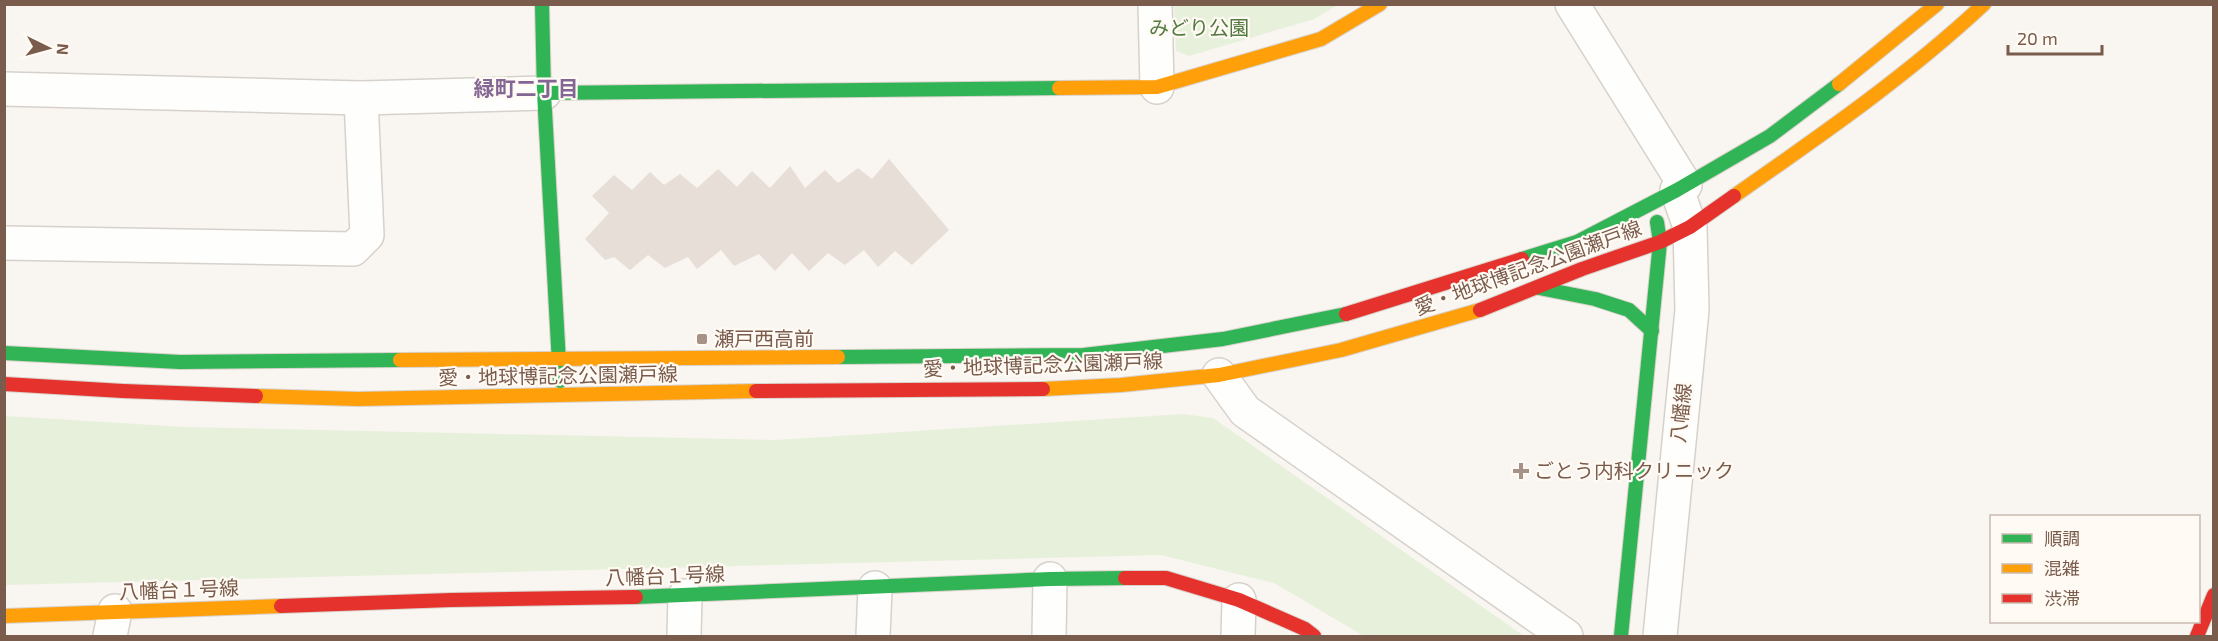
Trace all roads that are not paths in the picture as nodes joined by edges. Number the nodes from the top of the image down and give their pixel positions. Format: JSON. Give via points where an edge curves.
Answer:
{"nodes":[{"id":1,"x":542,"y":4,"type":"edge"},
{"id":2,"x":1155,"y":4,"type":"edge"},
{"id":3,"x":1380,"y":4,"type":"edge"},
{"id":4,"x":1572,"y":4,"type":"edge"},
{"id":5,"x":1937,"y":4,"type":"edge"},
{"id":6,"x":1984,"y":4,"type":"edge"},
{"id":7,"x":1158,"y":87,"type":"junction"},
{"id":8,"x":4,"y":89,"type":"edge"},
{"id":9,"x":544,"y":93,"type":"junction"},
{"id":10,"x":361,"y":98,"type":"junction"},
{"id":11,"x":1672,"y":193,"type":"junction"},
{"id":12,"x":1690,"y":227,"type":"junction"},
{"id":13,"x":1660,"y":242,"type":"junction"},
{"id":14,"x":4,"y":243,"type":"edge"},
{"id":15,"x":1539,"y":288,"type":"junction"},
{"id":16,"x":1652,"y":332,"type":"junction"},
{"id":17,"x":4,"y":353,"type":"edge"},
{"id":18,"x":561,"y":360,"type":"junction"},
{"id":19,"x":1219,"y":375,"type":"junction"},
{"id":20,"x":4,"y":384,"type":"edge"},
{"id":21,"x":560,"y":395,"type":"junction"},
{"id":22,"x":1050,"y":579,"type":"junction"},
{"id":23,"x":874,"y":588,"type":"junction"},
{"id":24,"x":685,"y":596,"type":"junction"},
{"id":25,"x":2214,"y":596,"type":"edge"},
{"id":26,"x":1239,"y":600,"type":"junction"},
{"id":27,"x":4,"y":616,"type":"edge"},
{"id":28,"x":112,"y":624,"type":"edge"},
{"id":29,"x":684,"y":636,"type":"edge"},
{"id":30,"x":873,"y":636,"type":"edge"},
{"id":31,"x":1049,"y":636,"type":"edge"},
{"id":32,"x":1238,"y":636,"type":"edge"},
{"id":33,"x":1314,"y":636,"type":"edge"},
{"id":34,"x":1566,"y":636,"type":"edge"},
{"id":35,"x":1621,"y":636,"type":"edge"},
{"id":36,"x":1660,"y":636,"type":"edge"},
{"id":37,"x":2197,"y":636,"type":"edge"}],
"edges":[{"from":1,"to":9,"type":"main road"},
{"from":2,"to":7,"type":"street"},
{"from":3,"to":7,"type":"main road","via":[[1321,39]]},
{"from":4,"to":11,"type":"street","name":"八幡線"},
{"from":5,"to":11,"type":"main road","name":"愛・地球博記念公園瀬戸線","via":[[1770,136]]},
{"from":6,"to":12,"type":"main road","name":"愛・地球博記念公園瀬戸線","via":[[1824,134]]},
{"from":7,"to":9,"type":"main road"},
{"from":8,"to":10,"type":"street"},
{"from":9,"to":10,"type":"street"},
{"from":9,"to":18,"type":"main road"},
{"from":10,"to":14,"type":"street","via":[[367,236],[353,249]]},
{"from":11,"to":12,"type":"street","name":"八幡線"},
{"from":11,"to":13,"type":"main road","name":"八幡線"},
{"from":11,"to":18,"type":"main road","name":"愛・地球博記念公園瀬戸線","via":[[1577,242],[1449,284],[1360,311],[1223,339],[1084,355]]},
{"from":12,"to":13,"type":"main road","name":"愛・地球博記念公園瀬戸線"},
{"from":12,"to":36,"type":"street","name":"八幡線","via":[[1692,310]]},
{"from":13,"to":15,"type":"main road","name":"愛・地球博記念公園瀬戸線"},
{"from":13,"to":16,"type":"main road","name":"八幡線"},
{"from":15,"to":16,"type":"main road","via":[[1629,310]]},
{"from":15,"to":19,"type":"main road","name":"愛・地球博記念公園瀬戸線","via":[[1469,314],[1341,350]]},
{"from":16,"to":35,"type":"main road","name":"八幡線"},
{"from":17,"to":18,"type":"main road","name":"愛・地球博記念公園瀬戸線","via":[[180,362]]},
{"from":18,"to":21,"type":"main road"},
{"from":19,"to":21,"type":"main road","name":"愛・地球博記念公園瀬戸線","via":[[1038,389]]},
{"from":19,"to":34,"type":"street","via":[[1245,411]]},
{"from":20,"to":21,"type":"main road","name":"愛・地球博記念公園瀬戸線","via":[[358,399]]},
{"from":22,"to":23,"type":"main road","name":"八幡台１号線"},
{"from":22,"to":26,"type":"main road","name":"八幡台１号線","via":[[1167,578]]},
{"from":22,"to":31,"type":"street"},
{"from":23,"to":24,"type":"main road","name":"八幡台１号線"},
{"from":23,"to":30,"type":"street"},
{"from":24,"to":28,"type":"main road","name":"八幡台１号線","via":[[451,600]]},
{"from":24,"to":29,"type":"street"},
{"from":25,"to":37,"type":"main road"},
{"from":26,"to":32,"type":"street"},
{"from":26,"to":33,"type":"main road","name":"八幡台１号線"},
{"from":27,"to":28,"type":"main road","name":"八幡台１号線"}]}
